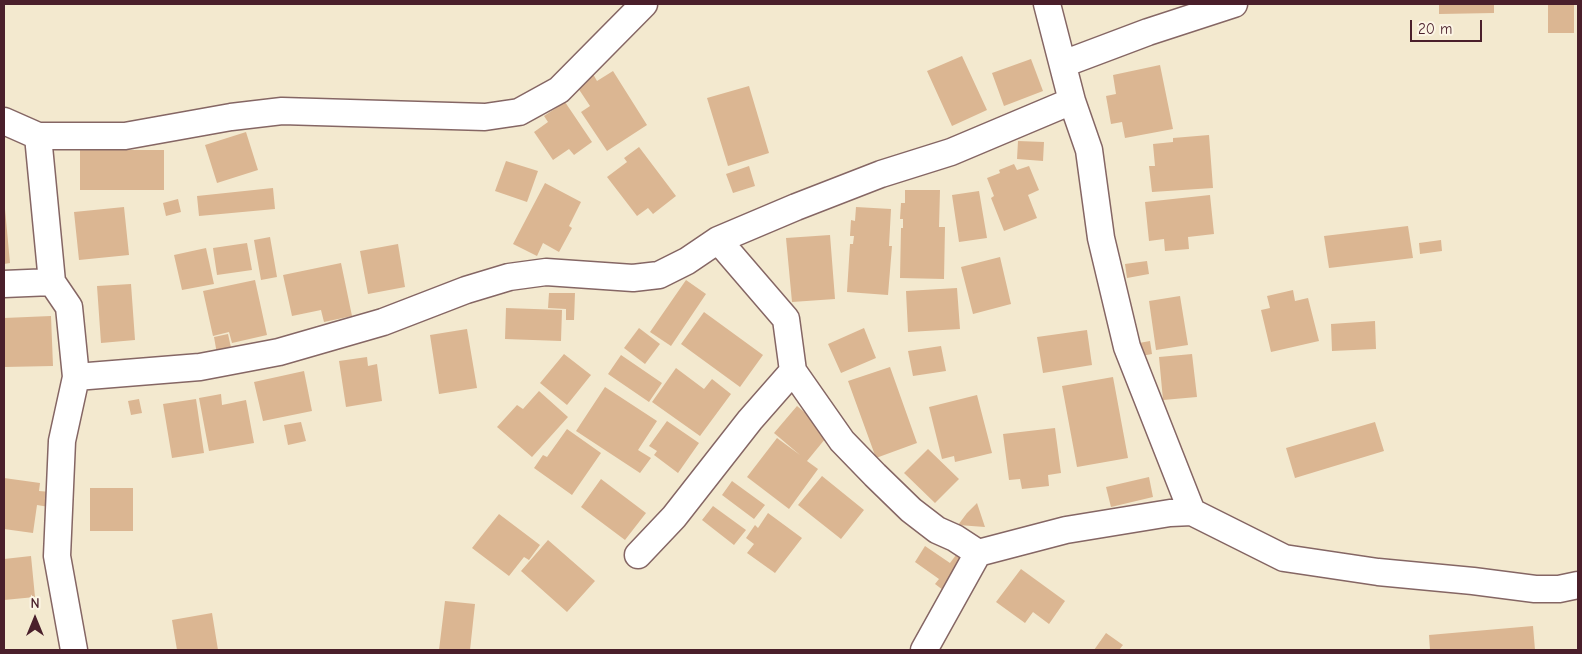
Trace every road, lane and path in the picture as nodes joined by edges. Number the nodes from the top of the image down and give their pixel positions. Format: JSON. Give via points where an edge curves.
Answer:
{"nodes":[{"id":1,"x":644,"y":4,"type":"edge"},
{"id":2,"x":1047,"y":4,"type":"edge"},
{"id":3,"x":1234,"y":4,"type":"edge"},
{"id":4,"x":1063,"y":64,"type":"junction"},
{"id":5,"x":1072,"y":101,"type":"junction"},
{"id":6,"x":4,"y":122,"type":"edge"},
{"id":7,"x":38,"y":136,"type":"junction"},
{"id":8,"x":718,"y":240,"type":"junction"},
{"id":9,"x":52,"y":282,"type":"junction"},
{"id":10,"x":4,"y":284,"type":"edge"},
{"id":11,"x":793,"y":370,"type":"junction"},
{"id":12,"x":76,"y":376,"type":"junction"},
{"id":13,"x":1192,"y":512,"type":"junction"},
{"id":14,"x":978,"y":553,"type":"junction"},
{"id":15,"x":638,"y":556,"type":"dead end"},
{"id":16,"x":1578,"y":585,"type":"edge"},
{"id":17,"x":74,"y":650,"type":"edge"},
{"id":18,"x":924,"y":650,"type":"edge"}],
"edges":[{"from":1,"to":7,"type":"street","via":[[559,90],[519,112],[485,117],[282,111],[125,136]]},
{"from":2,"to":4,"type":"street"},
{"from":3,"to":4,"type":"street"},
{"from":4,"to":5,"type":"street"},
{"from":5,"to":8,"type":"street","via":[[951,152],[881,174]]},
{"from":5,"to":13,"type":"street","via":[[1089,150],[1101,238],[1127,346]]},
{"from":6,"to":7,"type":"street"},
{"from":7,"to":9,"type":"street"},
{"from":8,"to":11,"type":"street","via":[[786,319]]},
{"from":8,"to":12,"type":"street","via":[[659,275],[632,278],[546,272],[509,277],[383,322],[279,352],[200,367]]},
{"from":9,"to":10,"type":"street"},
{"from":9,"to":12,"type":"street","via":[[69,307]]},
{"from":11,"to":14,"type":"street","via":[[842,441],[875,475],[937,530]]},
{"from":11,"to":15,"type":"street","via":[[674,517]]},
{"from":12,"to":17,"type":"street","via":[[62,441],[57,556]]},
{"from":13,"to":14,"type":"street","via":[[1066,530]]},
{"from":13,"to":16,"type":"street","via":[[1284,558],[1535,589]]},
{"from":14,"to":18,"type":"street"}]}
